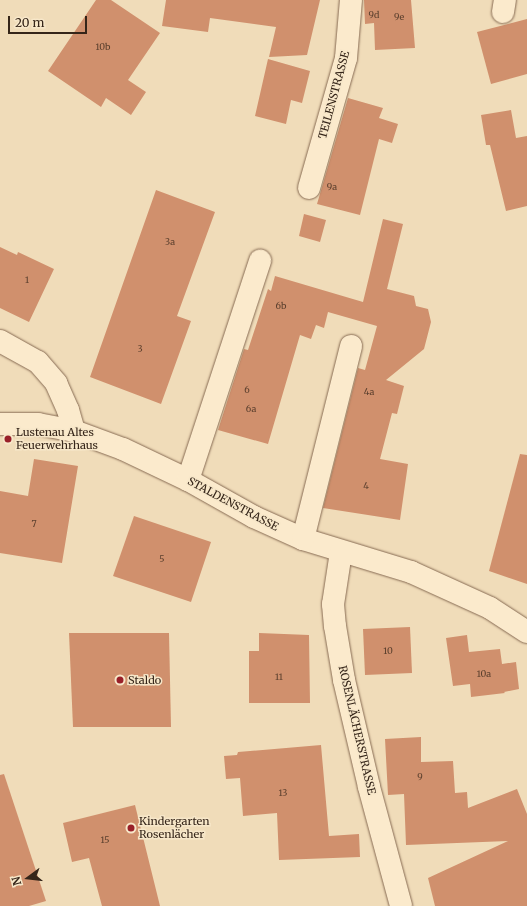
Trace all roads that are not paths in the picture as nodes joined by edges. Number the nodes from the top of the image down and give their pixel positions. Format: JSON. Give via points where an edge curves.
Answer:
{"nodes":[{"id":1,"x":351,"y":0,"type":"edge"},
{"id":2,"x":309,"y":188,"type":"dead end"},
{"id":3,"x":260,"y":260,"type":"dead end"},
{"id":4,"x":0,"y":341,"type":"edge"},
{"id":5,"x":351,"y":346,"type":"dead end"},
{"id":6,"x":0,"y":424,"type":"edge"},
{"id":7,"x":74,"y":431,"type":"junction"},
{"id":8,"x":188,"y":480,"type":"junction"},
{"id":9,"x":304,"y":539,"type":"junction"},
{"id":10,"x":341,"y":552,"type":"junction"},
{"id":11,"x":527,"y":632,"type":"edge"},
{"id":12,"x":401,"y":906,"type":"edge"}],
"edges":[{"from":1,"to":2,"type":"street","name":"TEILENSTRASSE","via":[[346,58]]},
{"from":3,"to":8,"type":"street"},
{"from":4,"to":7,"type":"street","via":[[38,362],[56,383]]},
{"from":5,"to":9,"type":"street"},
{"from":6,"to":7,"type":"street","name":"STALDENSTRASSE","via":[[38,424]]},
{"from":7,"to":8,"type":"street","name":"STALDENSTRASSE","via":[[123,449]]},
{"from":8,"to":9,"type":"street","name":"STALDENSTRASSE","via":[[254,517]]},
{"from":9,"to":10,"type":"street","name":"STALDENSTRASSE"},
{"from":10,"to":11,"type":"street","name":"STALDENSTRASSE","via":[[411,572],[490,608]]},
{"from":10,"to":12,"type":"street","name":"ROSENLÄCHERSTRASSE","via":[[333,604],[334,626],[344,680]]}]}
